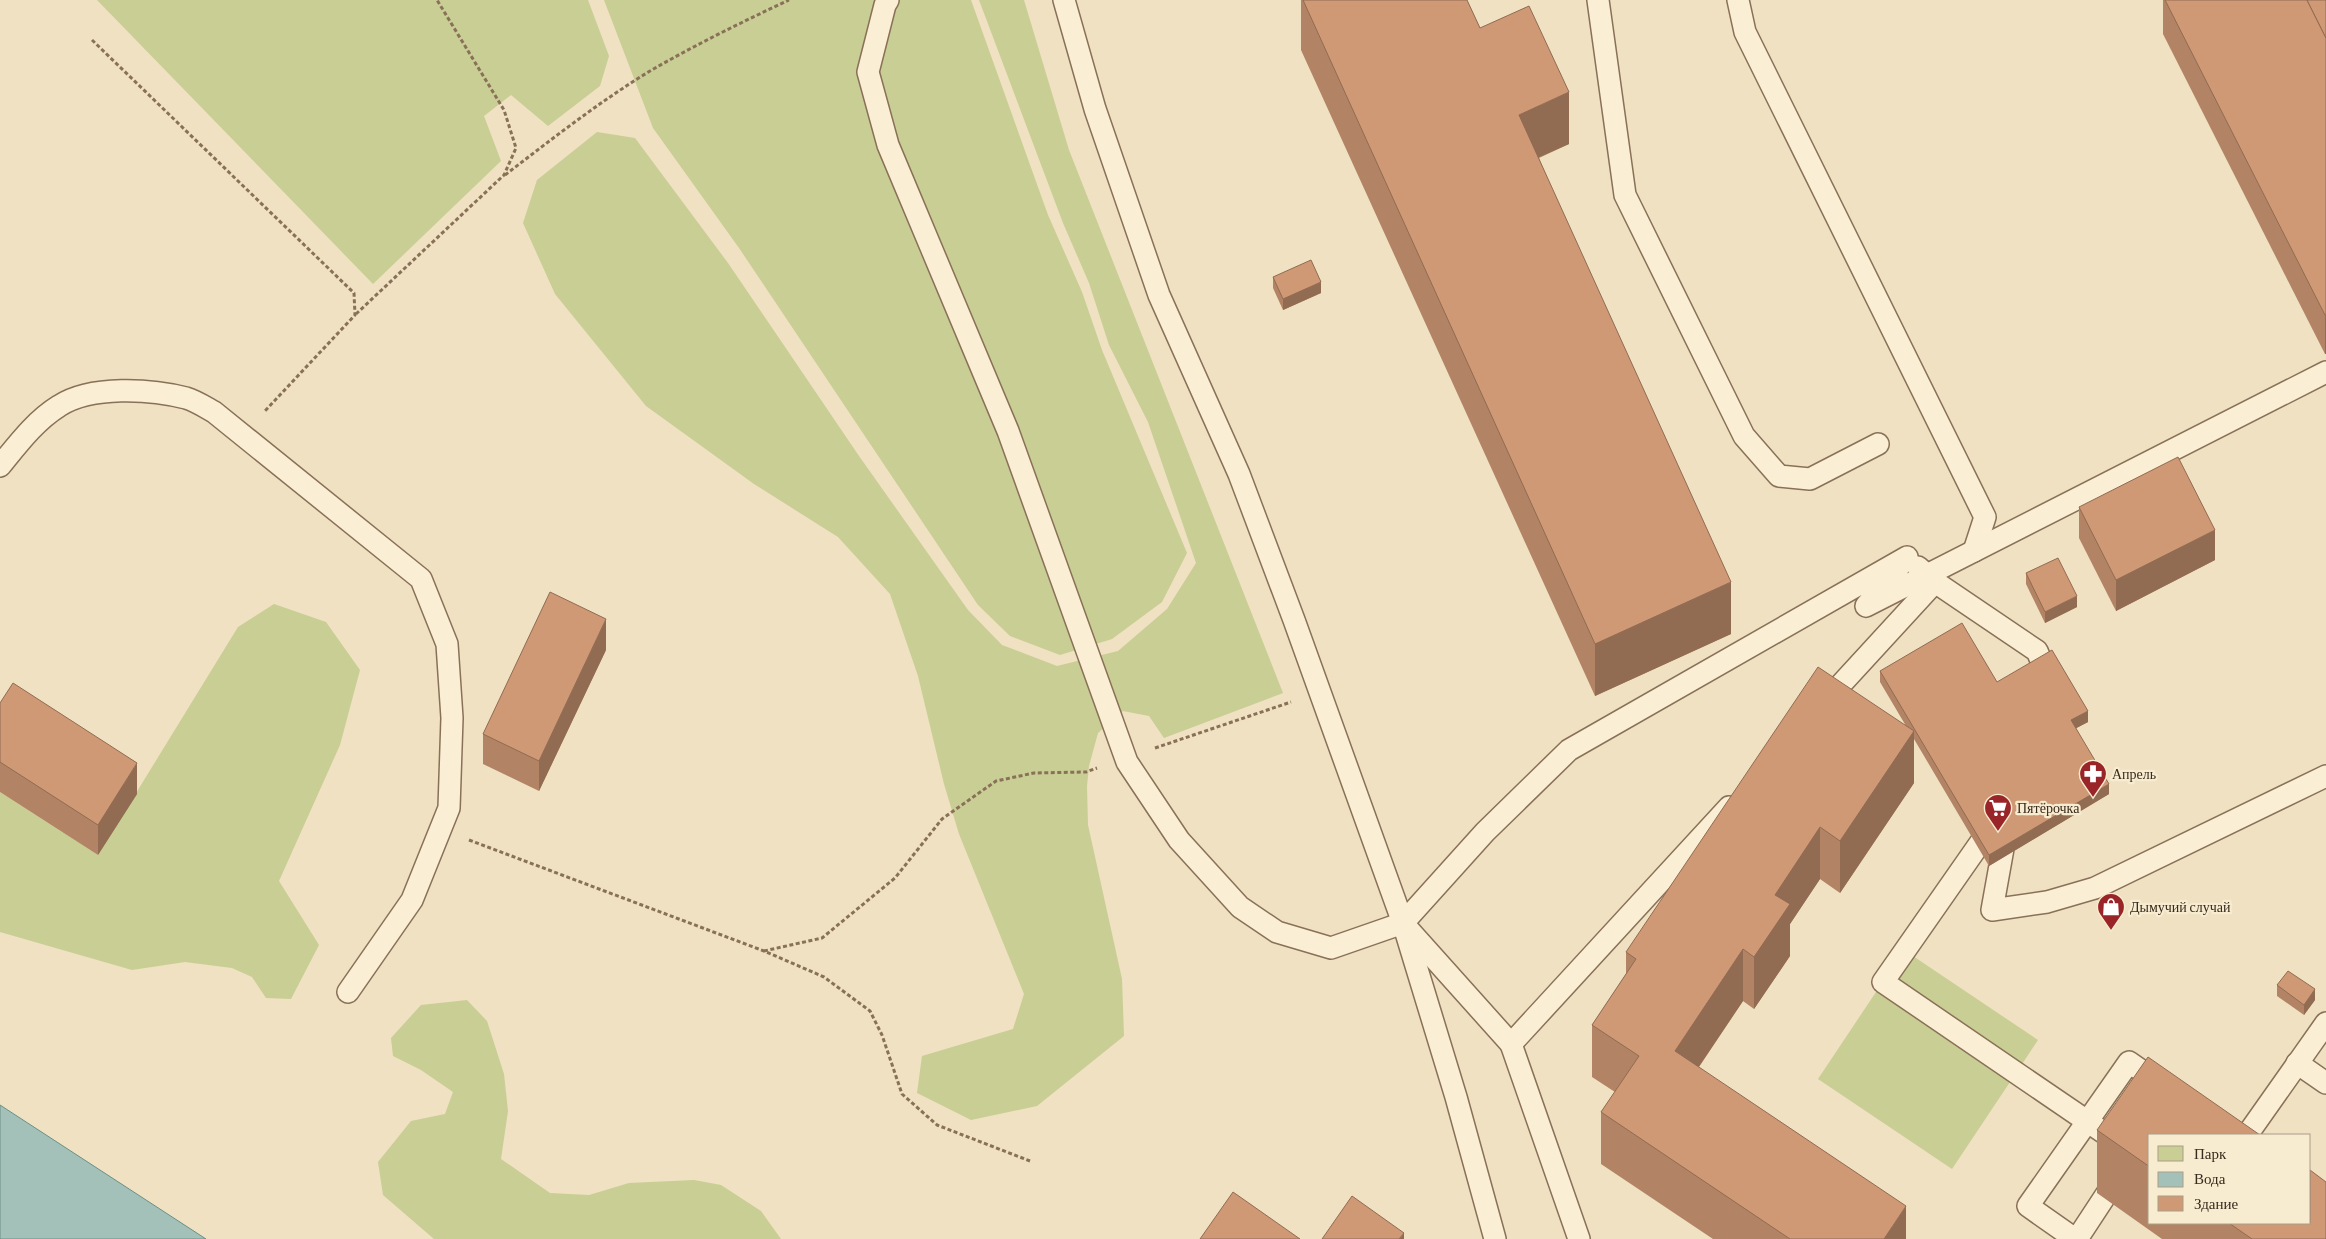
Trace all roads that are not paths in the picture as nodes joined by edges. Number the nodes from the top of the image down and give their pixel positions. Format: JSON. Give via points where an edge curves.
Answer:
{"nodes":[{"id":1,"x":888,"y":0,"type":"edge"},
{"id":2,"x":1064,"y":0,"type":"edge"},
{"id":3,"x":1598,"y":0,"type":"edge"},
{"id":4,"x":1738,"y":0,"type":"edge"},
{"id":5,"x":2326,"y":372,"type":"edge"},
{"id":6,"x":1878,"y":444,"type":"dead end"},
{"id":7,"x":0,"y":466,"type":"edge"},
{"id":8,"x":1974,"y":551,"type":"junction"},
{"id":9,"x":1907,"y":557,"type":"junction"},
{"id":10,"x":1935,"y":582,"type":"junction"},
{"id":11,"x":2059,"y":702,"type":"edge"},
{"id":12,"x":1807,"y":721,"type":"edge"},
{"id":13,"x":2326,"y":776,"type":"edge"},
{"id":14,"x":1740,"y":794,"type":"edge"},
{"id":15,"x":1403,"y":923,"type":"junction"},
{"id":16,"x":348,"y":992,"type":"dead end"},
{"id":17,"x":2326,"y":1023,"type":"edge"},
{"id":18,"x":1511,"y":1044,"type":"junction"},
{"id":19,"x":2297,"y":1063,"type":"junction"},
{"id":20,"x":2326,"y":1083,"type":"edge"},
{"id":21,"x":2178,"y":1096,"type":"edge"},
{"id":22,"x":2248,"y":1134,"type":"edge"},
{"id":23,"x":1495,"y":1239,"type":"edge"},
{"id":24,"x":1579,"y":1239,"type":"edge"},
{"id":25,"x":2076,"y":1239,"type":"edge"}],
"edges":[{"from":1,"to":15,"type":"lane","via":[[868,72],[888,146],[1008,431],[1125,757],[1178,840],[1240,907],[1277,932],[1331,948]]},
{"from":2,"to":15,"type":"lane","via":[[1095,109],[1158,295],[1239,474]]},
{"from":3,"to":6,"type":"lane","via":[[1625,195],[1744,436],[1779,476],[1810,479]]},
{"from":4,"to":8,"type":"lane","via":[[1745,32],[1985,517]]},
{"from":5,"to":8,"type":"lane"},
{"from":7,"to":16,"type":"lane","via":[[34,425],[60,405],[89,394],[154,392],[188,399],[214,412],[421,579],[447,644],[452,709],[449,808],[412,900]]},
{"from":8,"to":9,"type":"lane","via":[[1866,606]]},
{"from":9,"to":10,"type":"lane"},
{"from":9,"to":15,"type":"lane","via":[[1569,750],[1485,832]]},
{"from":10,"to":11,"type":"lane","via":[[2037,651]]},
{"from":10,"to":12,"type":"lane"},
{"from":13,"to":25,"type":"lane","via":[[2095,888],[2047,902],[1992,910],[2008,805],[1883,982],[2134,1153]]},
{"from":14,"to":18,"type":"lane"},
{"from":15,"to":18,"type":"lane"},
{"from":15,"to":23,"type":"lane"},
{"from":17,"to":19,"type":"lane"},
{"from":18,"to":24,"type":"lane"},
{"from":19,"to":20,"type":"lane"},
{"from":19,"to":22,"type":"lane"},
{"from":21,"to":25,"type":"lane","via":[[2129,1062],[2028,1206]]}]}
